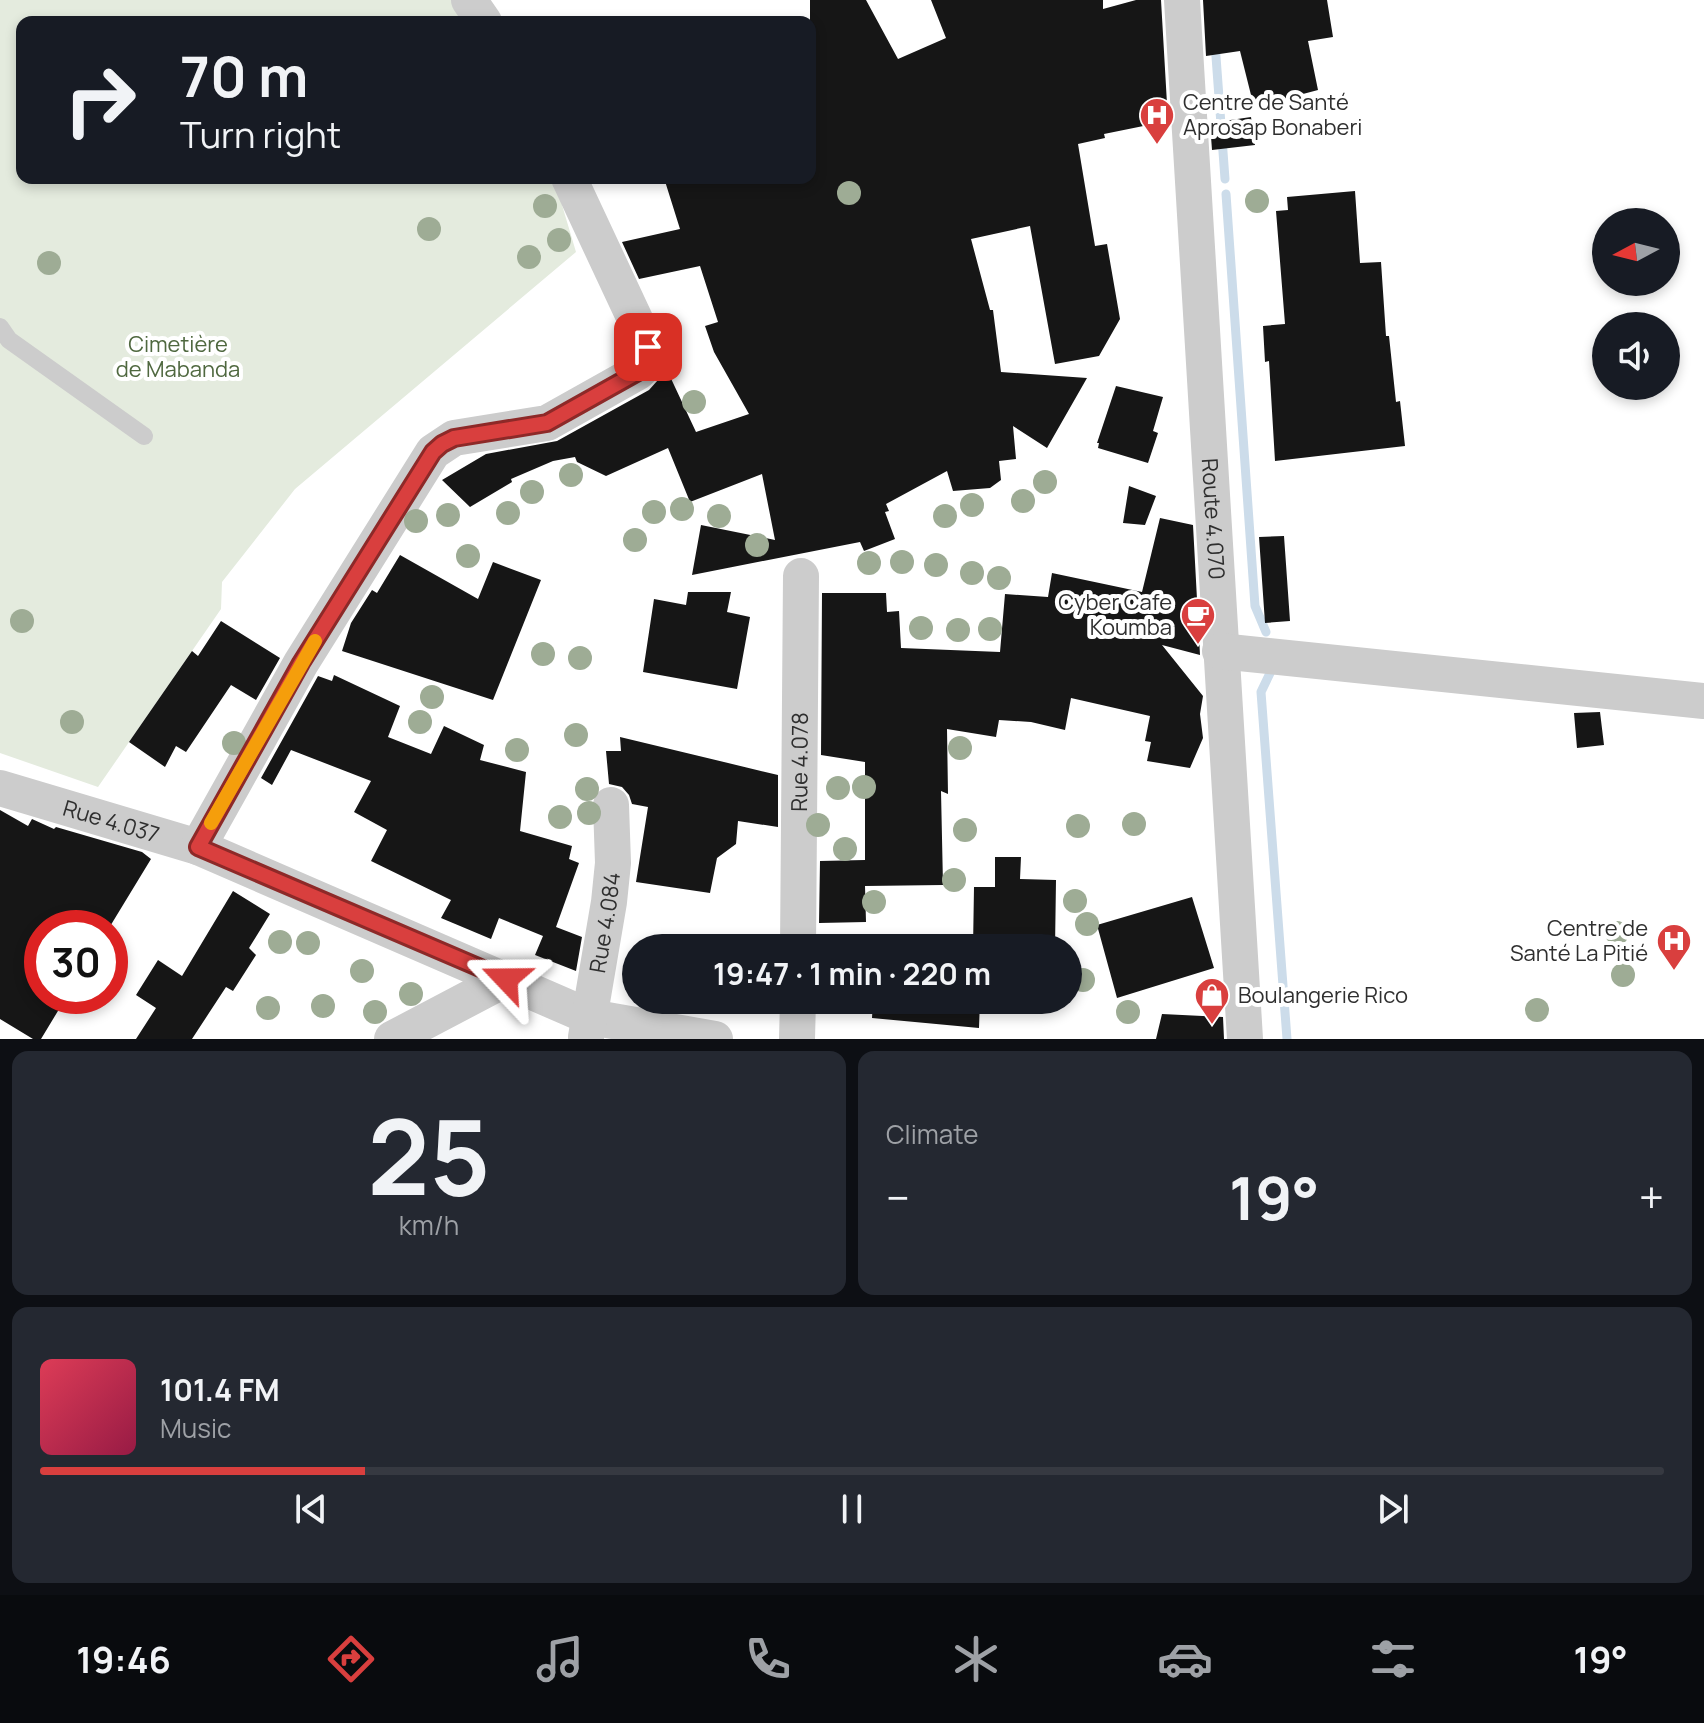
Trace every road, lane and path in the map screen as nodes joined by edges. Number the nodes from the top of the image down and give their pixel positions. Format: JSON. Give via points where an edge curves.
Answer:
{"nodes":[{"id":1,"x":1182,"y":0,"type":"edge"},
{"id":2,"x":572,"y":184,"type":"edge"},
{"id":3,"x":0,"y":327,"type":"edge"},
{"id":4,"x":144,"y":436,"type":"dead end"},
{"id":5,"x":801,"y":576,"type":"dead end"},
{"id":6,"x":1220,"y":651,"type":"junction"},
{"id":7,"x":1704,"y":701,"type":"edge"},
{"id":8,"x":0,"y":788,"type":"edge"},
{"id":9,"x":611,"y":805,"type":"dead end"},
{"id":10,"x":198,"y":847,"type":"junction"},
{"id":11,"x":798,"y":934,"type":"edge"},
{"id":12,"x":506,"y":979,"type":"junction"},
{"id":13,"x":798,"y":1014,"type":"edge"},
{"id":14,"x":588,"y":1028,"type":"edge"},
{"id":15,"x":399,"y":1037,"type":"edge"},
{"id":16,"x":715,"y":1039,"type":"edge"},
{"id":17,"x":797,"y":1039,"type":"edge"},
{"id":18,"x":1245,"y":1039,"type":"edge"}],
"edges":[{"from":1,"to":6,"type":"street","name":"Route 4.070"},
{"from":2,"to":10,"type":"street","via":[[648,347],[648,362],[547,423],[454,438],[433,452],[301,663]]},
{"from":3,"to":4,"type":"lane","via":[[9,340]]},
{"from":5,"to":11,"type":"street","name":"Rue 4.078"},
{"from":6,"to":7,"type":"street"},
{"from":6,"to":18,"type":"street","name":"Route 4.070"},
{"from":8,"to":10,"type":"street","name":"Rue 4.037"},
{"from":9,"to":14,"type":"street","name":"Rue 4.084","via":[[612,876]]},
{"from":10,"to":12,"type":"street","name":"Rue 4.037"},
{"from":12,"to":14,"type":"street","name":"Rue 4.037"},
{"from":12,"to":15,"type":"street"},
{"from":13,"to":17,"type":"street"},
{"from":14,"to":16,"type":"street","name":"Rue 4.037"}]}
